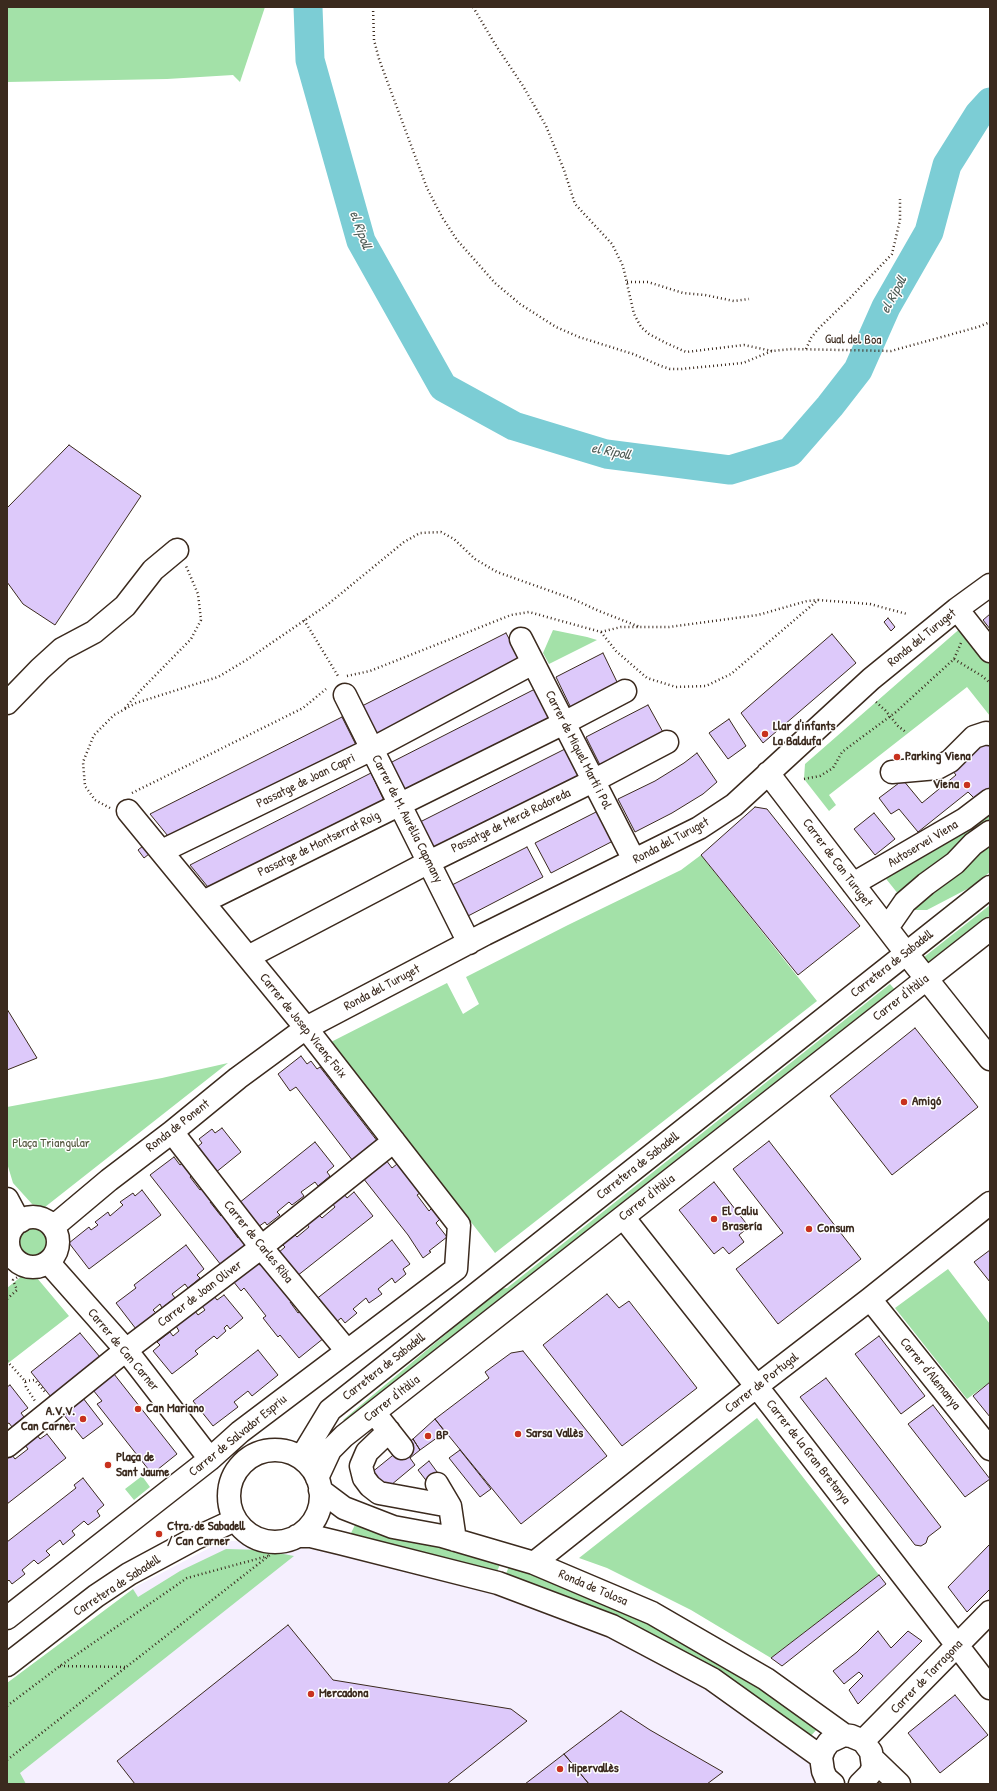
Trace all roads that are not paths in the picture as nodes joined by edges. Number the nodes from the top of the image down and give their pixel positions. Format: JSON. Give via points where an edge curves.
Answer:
{"nodes":[{"id":1,"x":177,"y":550,"type":"road end"},
{"id":2,"x":990,"y":585,"type":"edge"},
{"id":3,"x":957,"y":609,"type":"junction"},
{"id":4,"x":521,"y":639,"type":"dead end"},
{"id":5,"x":990,"y":651,"type":"edge"},
{"id":6,"x":533,"y":663,"type":"junction"},
{"id":7,"x":342,"y":685,"type":"road end"},
{"id":8,"x":624,"y":691,"type":"dead end"},
{"id":9,"x":7,"y":702,"type":"edge"},
{"id":10,"x":564,"y":723,"type":"junction"},
{"id":11,"x":990,"y":734,"type":"edge"},
{"id":12,"x":667,"y":742,"type":"dead end"},
{"id":13,"x":372,"y":748,"type":"junction"},
{"id":14,"x":892,"y":772,"type":"dead end"},
{"id":15,"x":768,"y":773,"type":"junction"},
{"id":16,"x":594,"y":781,"type":"junction"},
{"id":17,"x":400,"y":804,"type":"junction"},
{"id":18,"x":120,"y":810,"type":"road end"},
{"id":19,"x":988,"y":816,"type":"edge"},
{"id":20,"x":162,"y":851,"type":"junction"},
{"id":21,"x":634,"y":860,"type":"junction"},
{"id":22,"x":429,"y":862,"type":"junction"},
{"id":23,"x":853,"y":884,"type":"junction"},
{"id":24,"x":990,"y":887,"type":"edge"},
{"id":25,"x":203,"y":902,"type":"junction"},
{"id":26,"x":887,"y":928,"type":"junction"},
{"id":27,"x":990,"y":930,"type":"edge"},
{"id":28,"x":469,"y":943,"type":"junction"},
{"id":29,"x":906,"y":953,"type":"junction"},
{"id":30,"x":248,"y":956,"type":"junction"},
{"id":31,"x":926,"y":978,"type":"junction"},
{"id":32,"x":306,"y":1028,"type":"junction"},
{"id":33,"x":990,"y":1059,"type":"edge"},
{"id":34,"x":172,"y":1132,"type":"junction"},
{"id":35,"x":394,"y":1142,"type":"junction"},
{"id":36,"x":7,"y":1199,"type":"edge"},
{"id":37,"x":989,"y":1206,"type":"edge"},
{"id":38,"x":623,"y":1218,"type":"junction"},
{"id":39,"x":21,"y":1221,"type":"junction"},
{"id":40,"x":53,"y":1227,"type":"junction"},
{"id":41,"x":261,"y":1247,"type":"junction"},
{"id":42,"x":458,"y":1249,"type":"joint"},
{"id":43,"x":48,"y":1262,"type":"junction"},
{"id":44,"x":13,"y":1264,"type":"edge"},
{"id":45,"x":870,"y":1299,"type":"junction"},
{"id":46,"x":126,"y":1350,"type":"junction"},
{"id":47,"x":347,"y":1351,"type":"junction"},
{"id":48,"x":757,"y":1386,"type":"junction"},
{"id":49,"x":375,"y":1412,"type":"junction"},
{"id":50,"x":7,"y":1446,"type":"edge"},
{"id":51,"x":990,"y":1449,"type":"edge"},
{"id":52,"x":301,"y":1458,"type":"junction"},
{"id":53,"x":210,"y":1459,"type":"junction"},
{"id":54,"x":318,"y":1484,"type":"junction"},
{"id":55,"x":437,"y":1484,"type":"dead end"},
{"id":56,"x":450,"y":1506,"type":"junction"},
{"id":57,"x":235,"y":1520,"type":"junction"},
{"id":58,"x":297,"y":1536,"type":"junction"},
{"id":59,"x":455,"y":1540,"type":"junction"},
{"id":60,"x":534,"y":1563,"type":"junction"},
{"id":61,"x":9,"y":1612,"type":"edge"},
{"id":62,"x":990,"y":1612,"type":"edge"},
{"id":63,"x":957,"y":1645,"type":"junction"},
{"id":64,"x":7,"y":1665,"type":"edge"},
{"id":65,"x":990,"y":1688,"type":"edge"},
{"id":66,"x":860,"y":1745,"type":"junction"},
{"id":67,"x":821,"y":1757,"type":"junction"},
{"id":68,"x":825,"y":1782,"type":"edge"},
{"id":69,"x":860,"y":1784,"type":"edge"},
{"id":70,"x":899,"y":1784,"type":"edge"}],
"edges":[{"from":1,"to":9,"type":"street","via":[[153,570],[125,606],[94,632],[62,649]]},
{"from":2,"to":3,"type":"street","name":"Ronda del Turuget"},
{"from":3,"to":5,"type":"street"},
{"from":3,"to":15,"type":"street","name":"Ronda del Turuget","via":[[872,679]]},
{"from":4,"to":6,"type":"street","name":"Carrer de Miquel Martí i Pol"},
{"from":6,"to":10,"type":"street","name":"Carrer de Miquel Martí i Pol"},
{"from":6,"to":13,"type":"street","name":"Passatge de Joan Capri"},
{"from":7,"to":13,"type":"street","name":"Carrer de M. Aurèlia Capmany"},
{"from":8,"to":10,"type":"street","name":"Passatge de Montserrat Roig"},
{"from":10,"to":16,"type":"street","name":"Carrer de Miquel Martí i Pol"},
{"from":10,"to":17,"type":"street","name":"Passatge de Montserrat Roig"},
{"from":11,"to":14,"type":"street","via":[[974,737],[950,761],[936,768]]},
{"from":12,"to":16,"type":"street","name":"Passatge de Mercè Rodoreda"},
{"from":13,"to":17,"type":"street","name":"Carrer de M. Aurèlia Capmany"},
{"from":13,"to":20,"type":"street","name":"Passatge de Joan Capri"},
{"from":15,"to":21,"type":"street","name":"Ronda del Turuget","via":[[734,805],[699,828]]},
{"from":15,"to":23,"type":"street","name":"Carrer de Can Turuget"},
{"from":16,"to":21,"type":"street","name":"Carrer de Miquel Martí i Pol"},
{"from":16,"to":22,"type":"street","name":"Passatge de Mercè Rodoreda"},
{"from":17,"to":22,"type":"street","name":"Carrer de M. Aurèlia Capmany"},
{"from":17,"to":25,"type":"street","name":"Passatge de Montserrat Roig"},
{"from":18,"to":20,"type":"street","name":"Carrer de Josep Vicenç Foix"},
{"from":19,"to":23,"type":"street","name":"Autoservei Viena","via":[[965,818]]},
{"from":19,"to":26,"type":"street","via":[[973,844],[955,863],[905,902]]},
{"from":20,"to":25,"type":"street","name":"Carrer de Josep Vicenç Foix"},
{"from":21,"to":28,"type":"street","name":"Ronda del Turuget"},
{"from":22,"to":28,"type":"street","name":"Carrer de M. Aurèlia Capmany"},
{"from":22,"to":30,"type":"street","name":"Passatge de Mercè Rodoreda"},
{"from":23,"to":26,"type":"street","name":"Carrer de Can Turuget"},
{"from":24,"to":29,"type":"street","name":"Carretera de Sabadell"},
{"from":25,"to":30,"type":"street","name":"Carrer de Josep Vicenç Foix"},
{"from":26,"to":29,"type":"street","name":"Carrer de Can Turuget"},
{"from":27,"to":31,"type":"street","name":"Carrer d'Itàlia"},
{"from":28,"to":32,"type":"street","name":"Ronda del Turuget"},
{"from":29,"to":31,"type":"street","name":"Carrer de Can Turuget"},
{"from":29,"to":52,"type":"street","name":"Carretera de Sabadell","via":[[330,1410]]},
{"from":30,"to":32,"type":"street","name":"Carrer de Josep Vicenç Foix"},
{"from":31,"to":33,"type":"street","name":"Carrer de Can Turuget"},
{"from":31,"to":38,"type":"street","name":"Carrer d'Itàlia"},
{"from":32,"to":34,"type":"street","name":"Ronda de Ponent","via":[[238,1078]]},
{"from":32,"to":35,"type":"street","name":"Carrer de Josep Vicenç Foix"},
{"from":34,"to":40,"type":"street","name":"Ronda de Ponent"},
{"from":34,"to":41,"type":"street","name":"Carrer de Carles Riba"},
{"from":35,"to":41,"type":"street","name":"Carrer de Joan Oliver"},
{"from":35,"to":42,"type":"street","name":"Carrer de Josep Vicenç Foix","via":[[459,1225]]},
{"from":36,"to":39,"type":"street"},
{"from":37,"to":45,"type":"street","name":"Carrer de Portugal"},
{"from":38,"to":48,"type":"street","name":"Carrer de la Gran Bretanya"},
{"from":38,"to":49,"type":"street","name":"Carrer d'Itàlia"},
{"from":39,"to":40,"type":"street","via":[[28,1218],[42,1219]]},
{"from":39,"to":44,"type":"street","via":[[10,1233],[9,1245]]},
{"from":40,"to":43,"type":"street","via":[[57,1234],[57,1250]]},
{"from":41,"to":46,"type":"street","name":"Carrer de Joan Oliver"},
{"from":41,"to":47,"type":"street","name":"Carrer de Carles Riba"},
{"from":42,"to":47,"type":"street","name":"Carrer de Salvador Espriu","via":[[456,1269]]},
{"from":43,"to":44,"type":"street","via":[[32,1267]]},
{"from":43,"to":46,"type":"street","name":"Carrer de Can Carner"},
{"from":45,"to":48,"type":"street","name":"Carrer de Portugal"},
{"from":45,"to":51,"type":"street","name":"Carrer d'Alemanya"},
{"from":46,"to":50,"type":"street","name":"Carrer de Joan Oliver"},
{"from":46,"to":53,"type":"street","name":"Carrer de Can Carner"},
{"from":47,"to":53,"type":"street","name":"Carrer de Salvador Espriu","via":[[240,1432]]},
{"from":48,"to":60,"type":"street","name":"Carrer de Portugal"},
{"from":48,"to":63,"type":"street","name":"Carrer de la Gran Bretanya"},
{"from":49,"to":54,"type":"street","name":"Carrer d'Itàlia","via":[[330,1450]]},
{"from":49,"to":56,"type":"street","via":[[396,1439],[367,1452],[361,1466],[364,1478],[370,1486],[379,1493]]},
{"from":52,"to":54,"type":"street","via":[[313,1470]]},
{"from":52,"to":57,"type":"street","via":[[290,1452],[275,1449],[260,1452],[246,1459],[236,1470],[230,1484],[229,1499]]},
{"from":53,"to":61,"type":"street","name":"Carrer de Salvador Espriu"},
{"from":54,"to":58,"type":"street","via":[[321,1500],[317,1514],[309,1527]]},
{"from":54,"to":59,"type":"street","name":"Ronda de Tolosa","via":[[344,1508],[393,1527]]},
{"from":55,"to":56,"type":"street"},
{"from":56,"to":59,"type":"street"},
{"from":57,"to":58,"type":"street","via":[[253,1536],[267,1541],[282,1541]]},
{"from":57,"to":64,"type":"street","name":"Carretera de Sabadell","via":[[129,1574],[96,1596]]},
{"from":58,"to":67,"type":"street","via":[[311,1536],[498,1583],[612,1626],[712,1679]]},
{"from":59,"to":60,"type":"street","name":"Ronda de Tolosa"},
{"from":60,"to":66,"type":"street","name":"Ronda de Tolosa","via":[[652,1613],[766,1679]]},
{"from":62,"to":63,"type":"street","name":"Carrer de Tarragona"},
{"from":63,"to":65,"type":"street","name":"Carrer de la Gran Bretanya"},
{"from":63,"to":66,"type":"street","name":"Carrer de Tarragona"},
{"from":66,"to":67,"type":"street","via":[[829,1742]]},
{"from":66,"to":69,"type":"street","via":[[872,1767],[870,1774]]},
{"from":66,"to":70,"type":"street","name":"Ronda de Tolosa"},
{"from":67,"to":68,"type":"street"}]}
